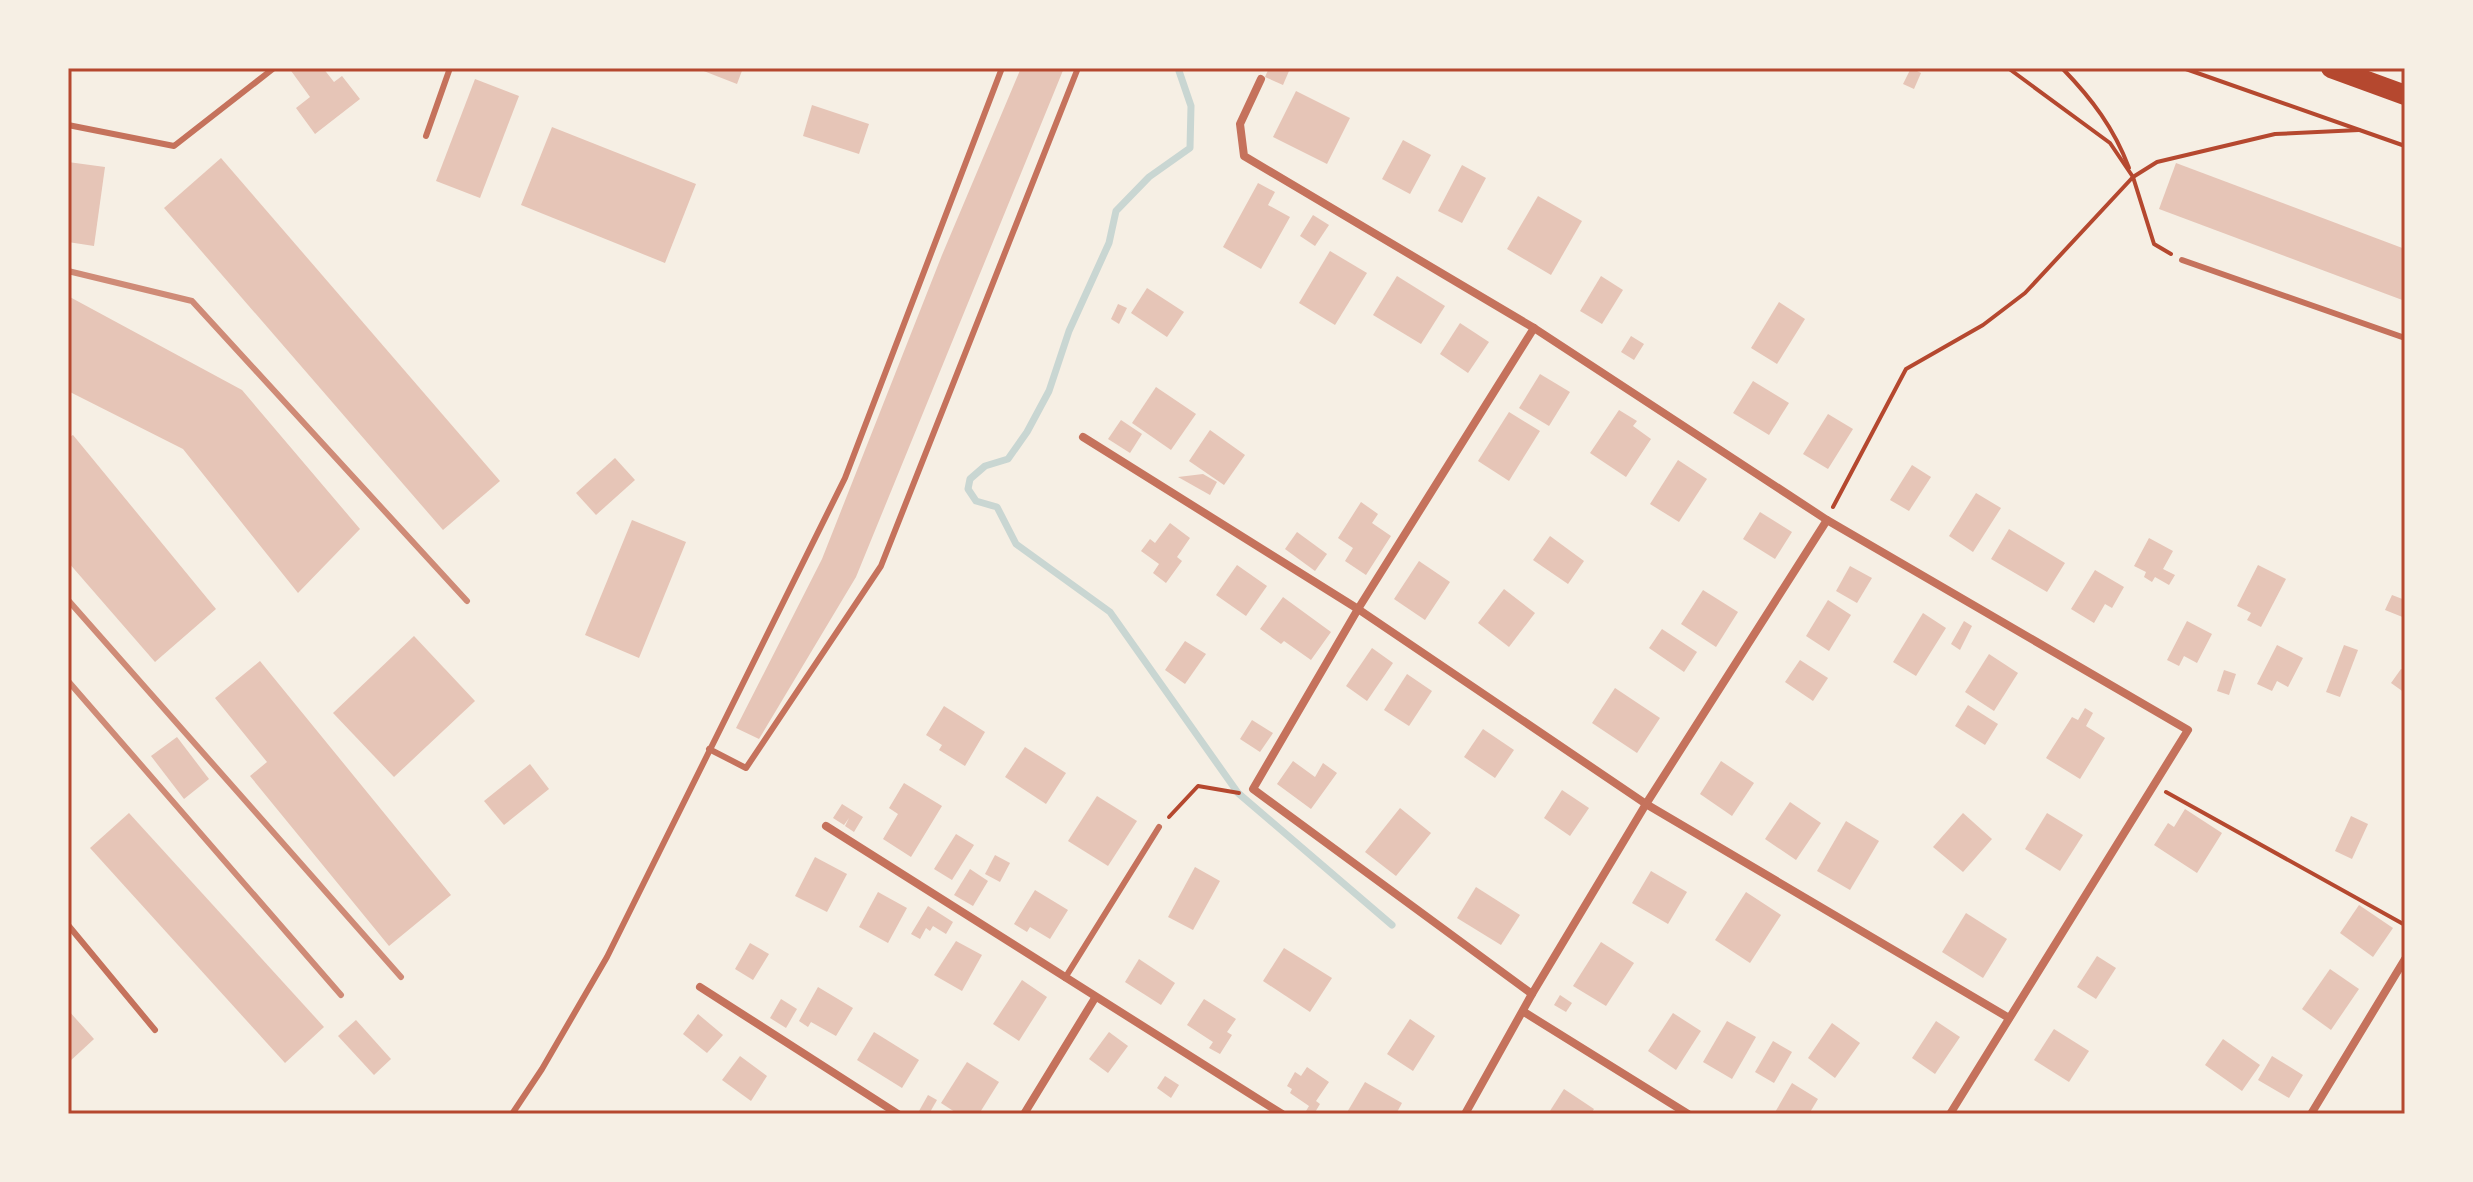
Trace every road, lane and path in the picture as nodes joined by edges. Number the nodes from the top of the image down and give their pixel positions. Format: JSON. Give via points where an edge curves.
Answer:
{"nodes":[{"id":1,"x":274,"y":68,"type":"edge"},
{"id":2,"x":450,"y":68,"type":"edge"},
{"id":3,"x":1002,"y":68,"type":"edge"},
{"id":4,"x":1078,"y":68,"type":"edge"},
{"id":5,"x":2008,"y":68,"type":"edge"},
{"id":6,"x":2062,"y":68,"type":"edge"},
{"id":7,"x":2183,"y":68,"type":"edge"},
{"id":8,"x":2331,"y":68,"type":"edge"},
{"id":9,"x":1261,"y":79,"type":"dead end"},
{"id":10,"x":2405,"y":95,"type":"edge"},
{"id":11,"x":68,"y":125,"type":"edge"},
{"id":12,"x":2359,"y":130,"type":"junction"},
{"id":13,"x":426,"y":136,"type":"dead end"},
{"id":14,"x":2405,"y":146,"type":"edge"},
{"id":15,"x":2133,"y":177,"type":"junction"},
{"id":16,"x":2182,"y":260,"type":"joint"},
{"id":17,"x":1534,"y":328,"type":"junction"},
{"id":18,"x":2405,"y":338,"type":"edge"},
{"id":19,"x":1083,"y":437,"type":"dead end"},
{"id":20,"x":1827,"y":520,"type":"junction"},
{"id":21,"x":1358,"y":609,"type":"junction"},
{"id":22,"x":709,"y":749,"type":"junction"},
{"id":23,"x":2154,"y":785,"type":"junction"},
{"id":24,"x":1253,"y":789,"type":"junction"},
{"id":25,"x":1646,"y":804,"type":"junction"},
{"id":26,"x":826,"y":826,"type":"dead end"},
{"id":27,"x":1159,"y":827,"type":"joint"},
{"id":28,"x":68,"y":925,"type":"edge"},
{"id":29,"x":2405,"y":925,"type":"edge"},
{"id":30,"x":2405,"y":959,"type":"edge"},
{"id":31,"x":1065,"y":978,"type":"junction"},
{"id":32,"x":700,"y":987,"type":"dead end"},
{"id":33,"x":1532,"y":994,"type":"junction"},
{"id":34,"x":1095,"y":998,"type":"junction"},
{"id":35,"x":1524,"y":1012,"type":"junction"},
{"id":36,"x":2009,"y":1018,"type":"junction"},
{"id":37,"x":155,"y":1030,"type":"dead end"},
{"id":38,"x":512,"y":1114,"type":"edge"},
{"id":39,"x":898,"y":1114,"type":"edge"},
{"id":40,"x":1024,"y":1114,"type":"edge"},
{"id":41,"x":1282,"y":1114,"type":"edge"},
{"id":42,"x":1465,"y":1114,"type":"edge"},
{"id":43,"x":1688,"y":1114,"type":"edge"},
{"id":44,"x":1950,"y":1114,"type":"edge"},
{"id":45,"x":2311,"y":1114,"type":"edge"}],
"edges":[{"from":1,"to":11,"type":"lane","via":[[174,146]]},
{"from":2,"to":13,"type":"lane"},
{"from":3,"to":22,"type":"lane","via":[[845,478]]},
{"from":4,"to":22,"type":"lane","via":[[881,566],[746,768]]},
{"from":5,"to":15,"type":"path","via":[[2110,143]]},
{"from":6,"to":15,"type":"path","via":[[2117,137]]},
{"from":7,"to":12,"type":"path"},
{"from":8,"to":10,"type":"main road"},
{"from":9,"to":17,"type":"street","via":[[1240,124],[1244,156]]},
{"from":12,"to":14,"type":"path"},
{"from":12,"to":15,"type":"path","via":[[2275,134],[2157,162]]},
{"from":15,"to":16,"type":"path","via":[[2154,244]]},
{"from":15,"to":20,"type":"path","via":[[2025,293],[1983,325],[1906,369]]},
{"from":16,"to":18,"type":"lane"},
{"from":17,"to":20,"type":"street"},
{"from":17,"to":21,"type":"street"},
{"from":19,"to":21,"type":"street"},
{"from":20,"to":23,"type":"street","via":[[2188,730]]},
{"from":20,"to":25,"type":"street"},
{"from":21,"to":24,"type":"street"},
{"from":21,"to":25,"type":"street"},
{"from":22,"to":38,"type":"lane","via":[[607,957]]},
{"from":23,"to":29,"type":"path"},
{"from":23,"to":36,"type":"street"},
{"from":24,"to":27,"type":"path","via":[[1238,793],[1198,786]]},
{"from":24,"to":33,"type":"street"},
{"from":25,"to":33,"type":"street"},
{"from":25,"to":36,"type":"street"},
{"from":26,"to":31,"type":"street"},
{"from":27,"to":31,"type":"lane"},
{"from":28,"to":37,"type":"lane"},
{"from":30,"to":45,"type":"street"},
{"from":31,"to":34,"type":"street"},
{"from":32,"to":39,"type":"street"},
{"from":33,"to":35,"type":"street"},
{"from":34,"to":40,"type":"street"},
{"from":34,"to":41,"type":"street"},
{"from":35,"to":42,"type":"street"},
{"from":35,"to":43,"type":"street"},
{"from":36,"to":44,"type":"street"}]}
